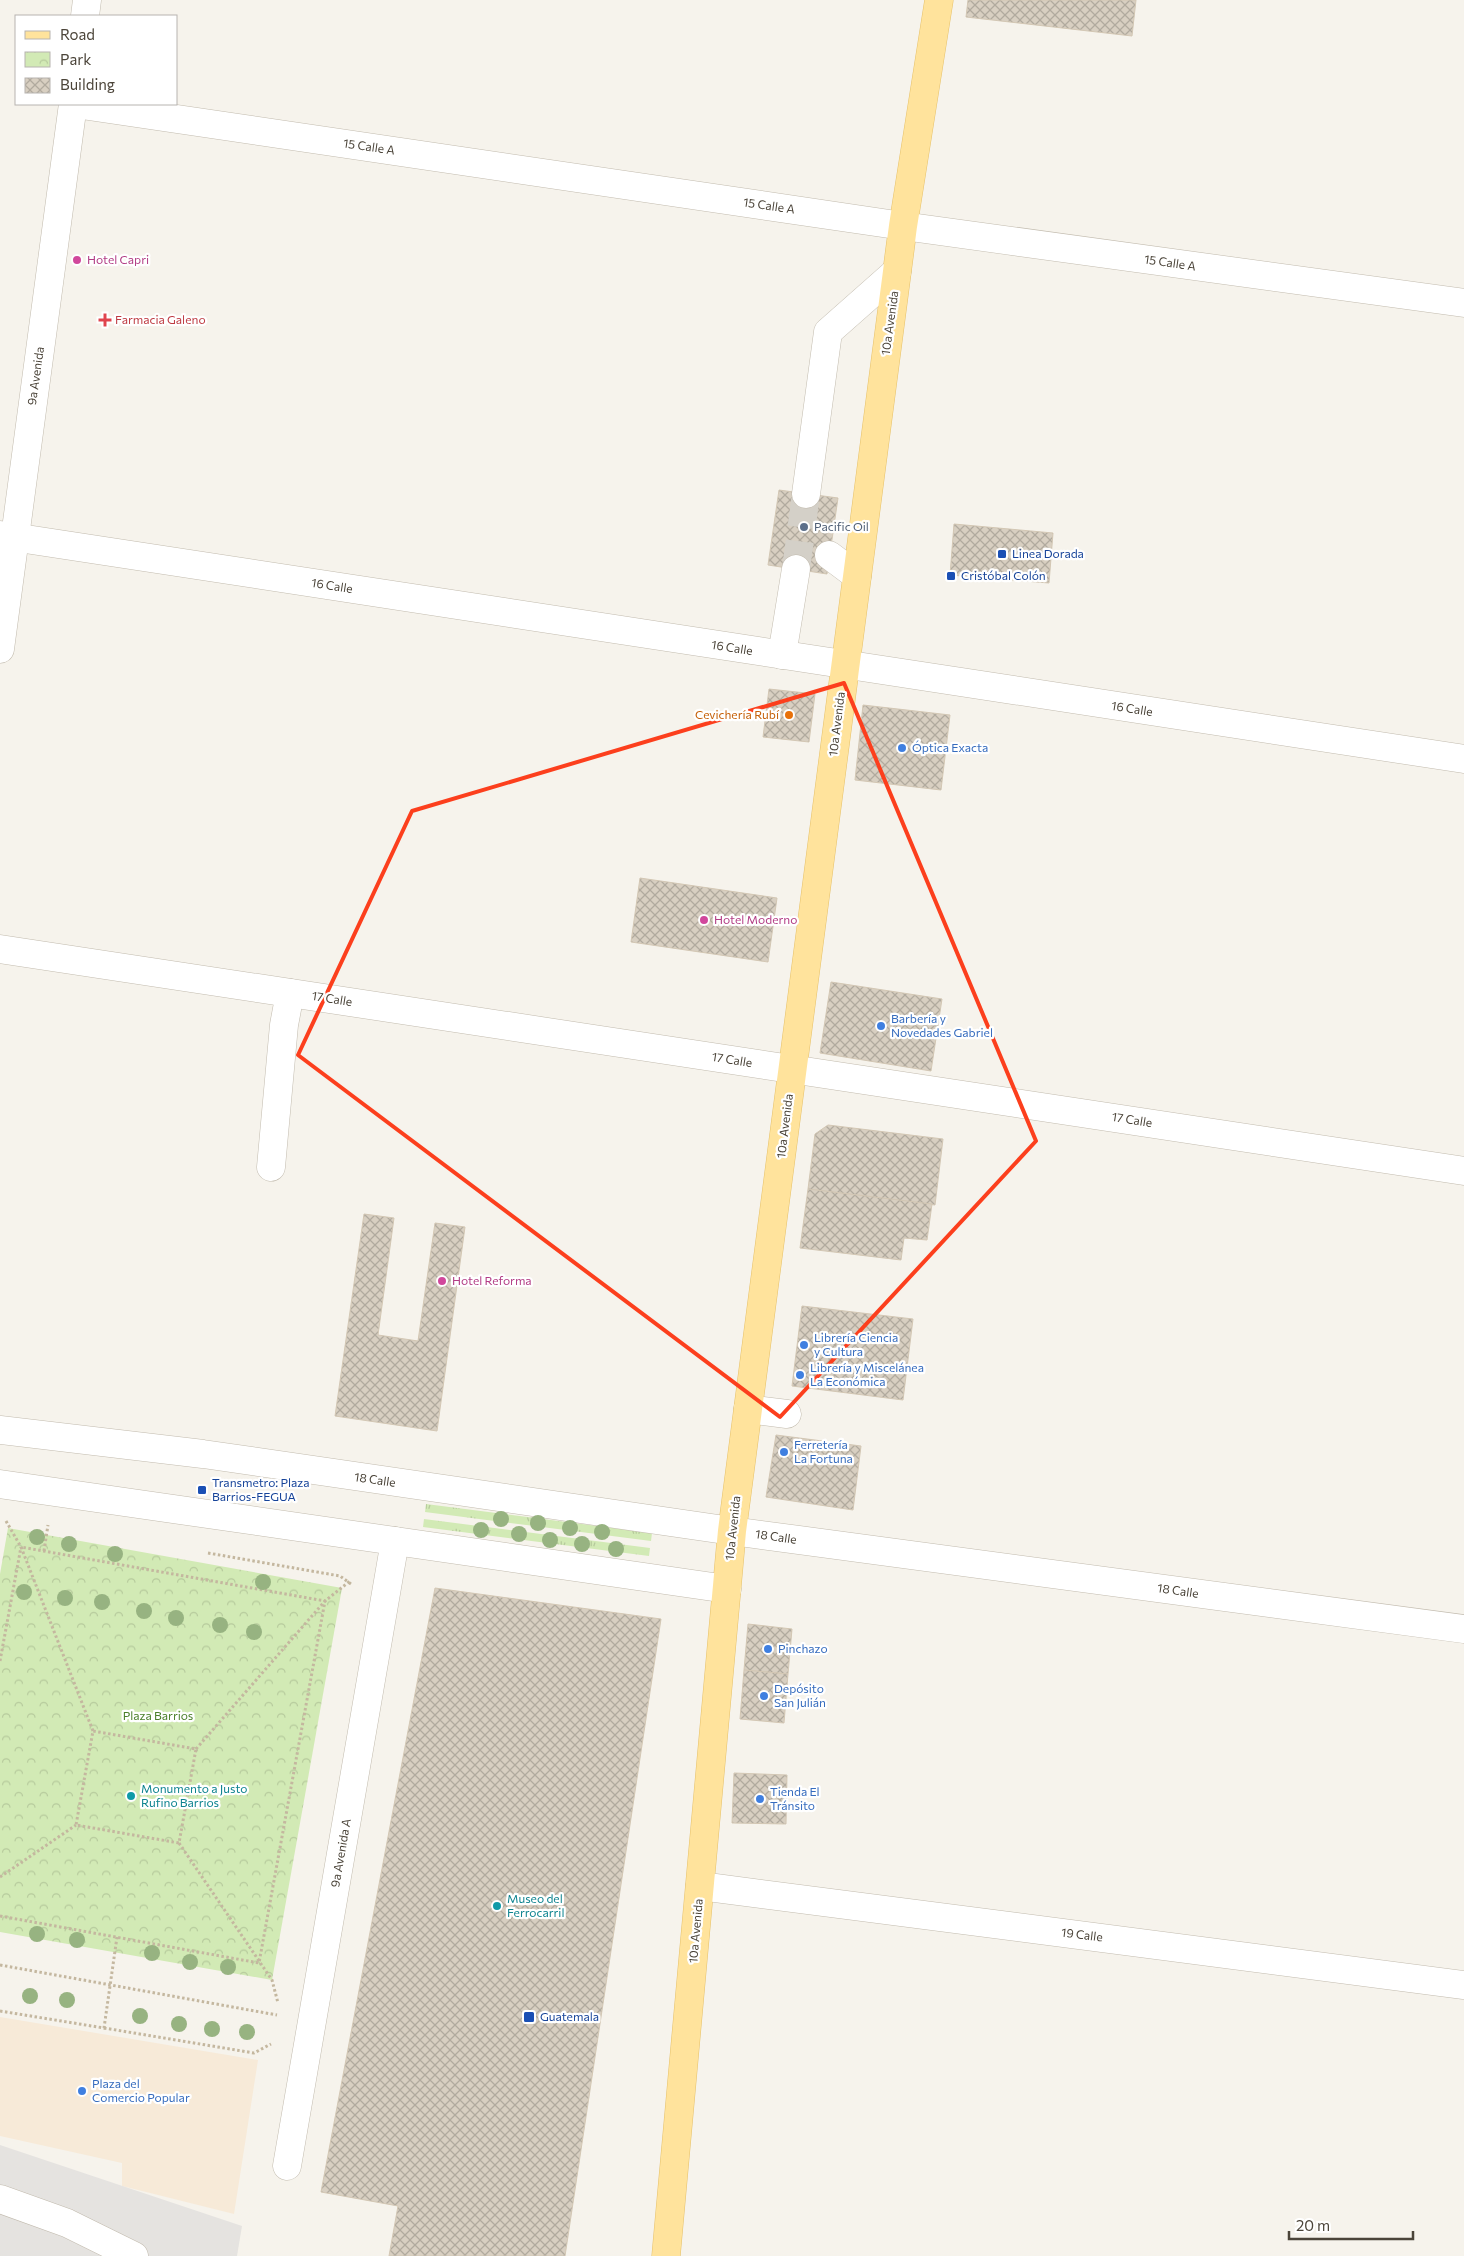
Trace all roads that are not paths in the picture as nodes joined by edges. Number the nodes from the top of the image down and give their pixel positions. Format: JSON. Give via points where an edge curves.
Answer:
{"nodes":[{"id":1,"x":87,"y":0,"type":"edge"},
{"id":2,"x":939,"y":0,"type":"edge"},
{"id":3,"x":85,"y":15,"type":"edge"},
{"id":4,"x":74,"y":105,"type":"edge"},
{"id":5,"x":81,"y":105,"type":"edge"},
{"id":6,"x":903,"y":226,"type":"junction"},
{"id":7,"x":897,"y":271,"type":"junction"},
{"id":8,"x":1464,"y":303,"type":"edge"},
{"id":9,"x":806,"y":494,"type":"tunnel mouth"},
{"id":10,"x":7,"y":536,"type":"edge"},
{"id":11,"x":830,"y":555,"type":"dead end"},
{"id":12,"x":796,"y":570,"type":"tunnel mouth"},
{"id":13,"x":857,"y":576,"type":"junction"},
{"id":14,"x":0,"y":649,"type":"edge"},
{"id":15,"x":782,"y":655,"type":"junction"},
{"id":16,"x":845,"y":665,"type":"junction"},
{"id":17,"x":1464,"y":760,"type":"edge"},
{"id":18,"x":0,"y":949,"type":"edge"},
{"id":19,"x":290,"y":992,"type":"junction"},
{"id":20,"x":792,"y":1069,"type":"junction"},
{"id":21,"x":271,"y":1166,"type":"dead end"},
{"id":22,"x":1464,"y":1171,"type":"edge"},
{"id":23,"x":748,"y":1409,"type":"junction"},
{"id":24,"x":787,"y":1414,"type":"dead end"},
{"id":25,"x":0,"y":1430,"type":"edge"},
{"id":26,"x":0,"y":1484,"type":"edge"},
{"id":27,"x":732,"y":1531,"type":"junction"},
{"id":28,"x":395,"y":1541,"type":"junction"},
{"id":29,"x":727,"y":1589,"type":"junction"},
{"id":30,"x":1464,"y":1629,"type":"edge"},
{"id":31,"x":700,"y":1886,"type":"junction"},
{"id":32,"x":1464,"y":1985,"type":"edge"},
{"id":33,"x":287,"y":2166,"type":"dead end"},
{"id":34,"x":0,"y":2199,"type":"edge"},
{"id":35,"x":134,"y":2256,"type":"edge"},
{"id":36,"x":666,"y":2256,"type":"edge"}],
"edges":[{"from":1,"to":3,"type":"street"},
{"from":2,"to":6,"type":"main road","name":"10a Avenida"},
{"from":4,"to":10,"type":"street","name":"9a Avenida"},
{"from":5,"to":6,"type":"street","name":"15 Calle A"},
{"from":6,"to":7,"type":"main road","name":"10a Avenida"},
{"from":6,"to":8,"type":"street","name":"15 Calle A"},
{"from":7,"to":9,"type":"street","via":[[828,332]]},
{"from":7,"to":13,"type":"main road","name":"10a Avenida"},
{"from":10,"to":14,"type":"street","name":"9a Avenida"},
{"from":10,"to":15,"type":"street","name":"16 Calle"},
{"from":11,"to":13,"type":"street"},
{"from":12,"to":15,"type":"street"},
{"from":13,"to":16,"type":"main road","name":"10a Avenida"},
{"from":15,"to":16,"type":"street","name":"16 Calle"},
{"from":16,"to":17,"type":"street","name":"16 Calle"},
{"from":16,"to":20,"type":"main road","name":"10a Avenida"},
{"from":18,"to":19,"type":"street","name":"17 Calle"},
{"from":19,"to":20,"type":"street","name":"17 Calle"},
{"from":19,"to":21,"type":"street"},
{"from":20,"to":22,"type":"street","name":"17 Calle"},
{"from":20,"to":23,"type":"main road","name":"10a Avenida"},
{"from":23,"to":24,"type":"street"},
{"from":23,"to":27,"type":"main road","name":"10a Avenida"},
{"from":25,"to":27,"type":"street","name":"18 Calle","via":[[203,1454]]},
{"from":26,"to":28,"type":"street"},
{"from":27,"to":29,"type":"main road","name":"10a Avenida"},
{"from":27,"to":30,"type":"street","name":"18 Calle"},
{"from":28,"to":29,"type":"street"},
{"from":28,"to":33,"type":"street","name":"9a Avenida A"},
{"from":29,"to":31,"type":"main road","name":"10a Avenida"},
{"from":31,"to":32,"type":"street","name":"19 Calle"},
{"from":31,"to":36,"type":"main road","name":"10a Avenida"},
{"from":34,"to":35,"type":"street","via":[[67,2223]]}]}
